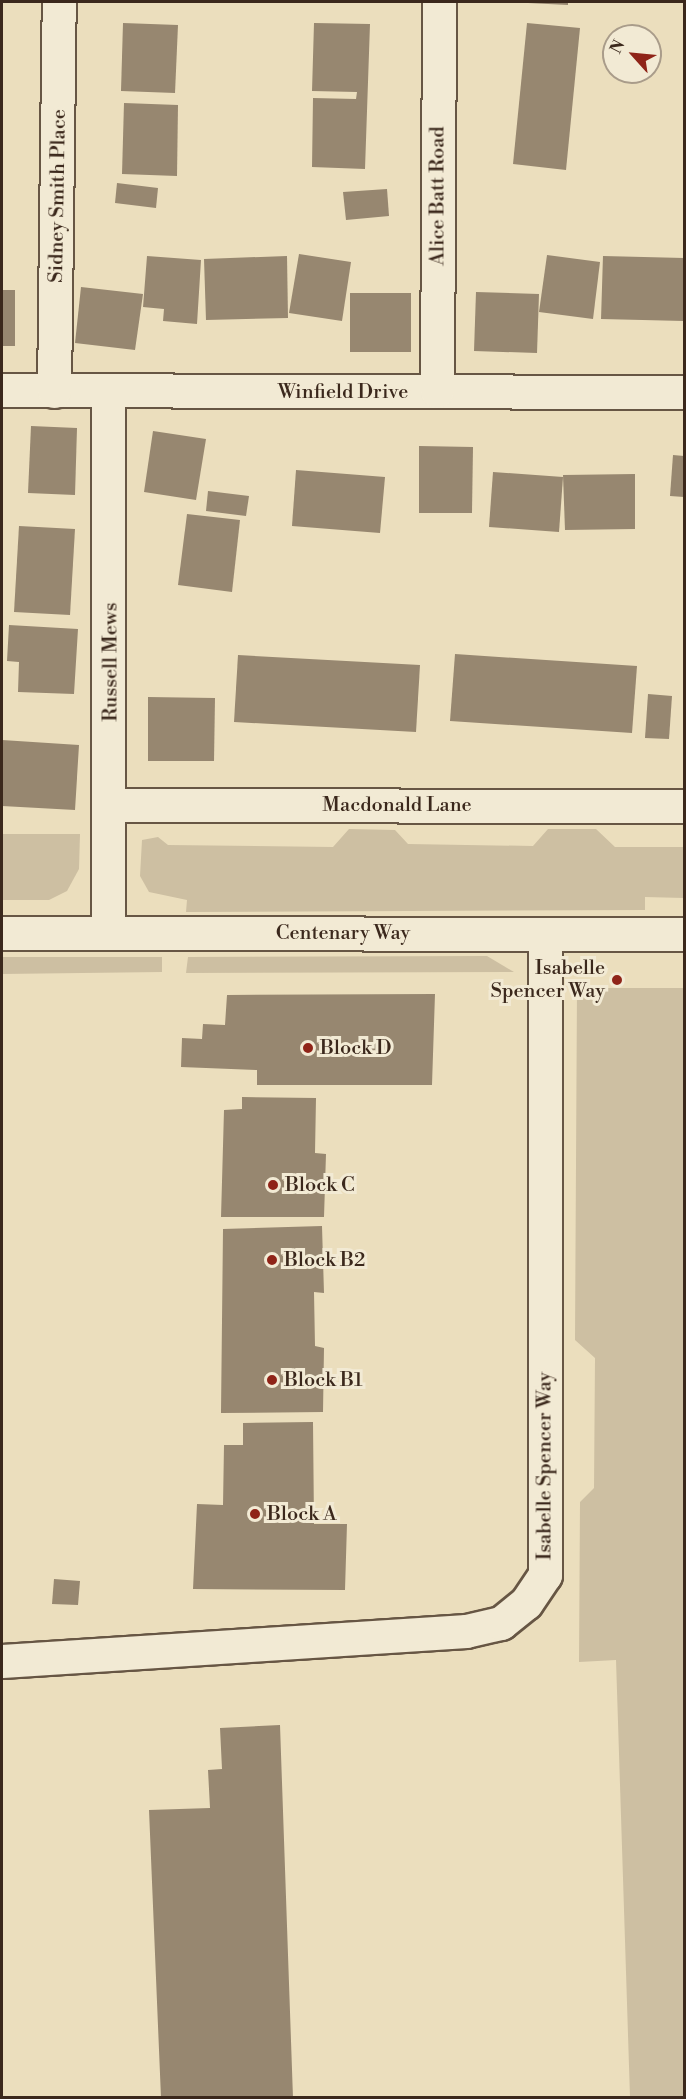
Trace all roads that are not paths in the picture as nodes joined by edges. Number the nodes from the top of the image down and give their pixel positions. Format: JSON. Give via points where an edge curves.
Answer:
{"nodes":[{"id":1,"x":59,"y":2,"type":"edge"},
{"id":2,"x":439,"y":2,"type":"edge"},
{"id":3,"x":2,"y":390,"type":"edge"},
{"id":4,"x":54,"y":391,"type":"junction"},
{"id":5,"x":437,"y":391,"type":"junction"},
{"id":6,"x":108,"y":392,"type":"junction"},
{"id":7,"x":684,"y":392,"type":"edge"},
{"id":8,"x":110,"y":805,"type":"junction"},
{"id":9,"x":684,"y":806,"type":"edge"},
{"id":10,"x":108,"y":932,"type":"junction"},
{"id":11,"x":2,"y":933,"type":"edge"},
{"id":12,"x":684,"y":934,"type":"edge"},
{"id":13,"x":545,"y":935,"type":"junction"},
{"id":14,"x":2,"y":1661,"type":"edge"}],
"edges":[{"from":1,"to":4,"type":"street","name":"Sidney Smith Place"},
{"from":2,"to":5,"type":"street","name":"Alice Batt Road"},
{"from":3,"to":4,"type":"street","name":"Winfield Drive"},
{"from":4,"to":6,"type":"street","name":"Winfield Drive"},
{"from":5,"to":6,"type":"street","name":"Winfield Drive"},
{"from":5,"to":7,"type":"street","name":"Winfield Drive"},
{"from":6,"to":8,"type":"street","name":"Russell Mews"},
{"from":8,"to":9,"type":"street","name":"Macdonald Lane"},
{"from":8,"to":10,"type":"street","name":"Russell Mews"},
{"from":10,"to":11,"type":"street","name":"Centenary Way"},
{"from":10,"to":13,"type":"street","name":"Centenary Way"},
{"from":12,"to":13,"type":"street","name":"Centenary Way"},
{"from":13,"to":14,"type":"street","name":"Isabelle Spencer Way","via":[[545,1575],[526,1603],[501,1623],[466,1631]]}]}
